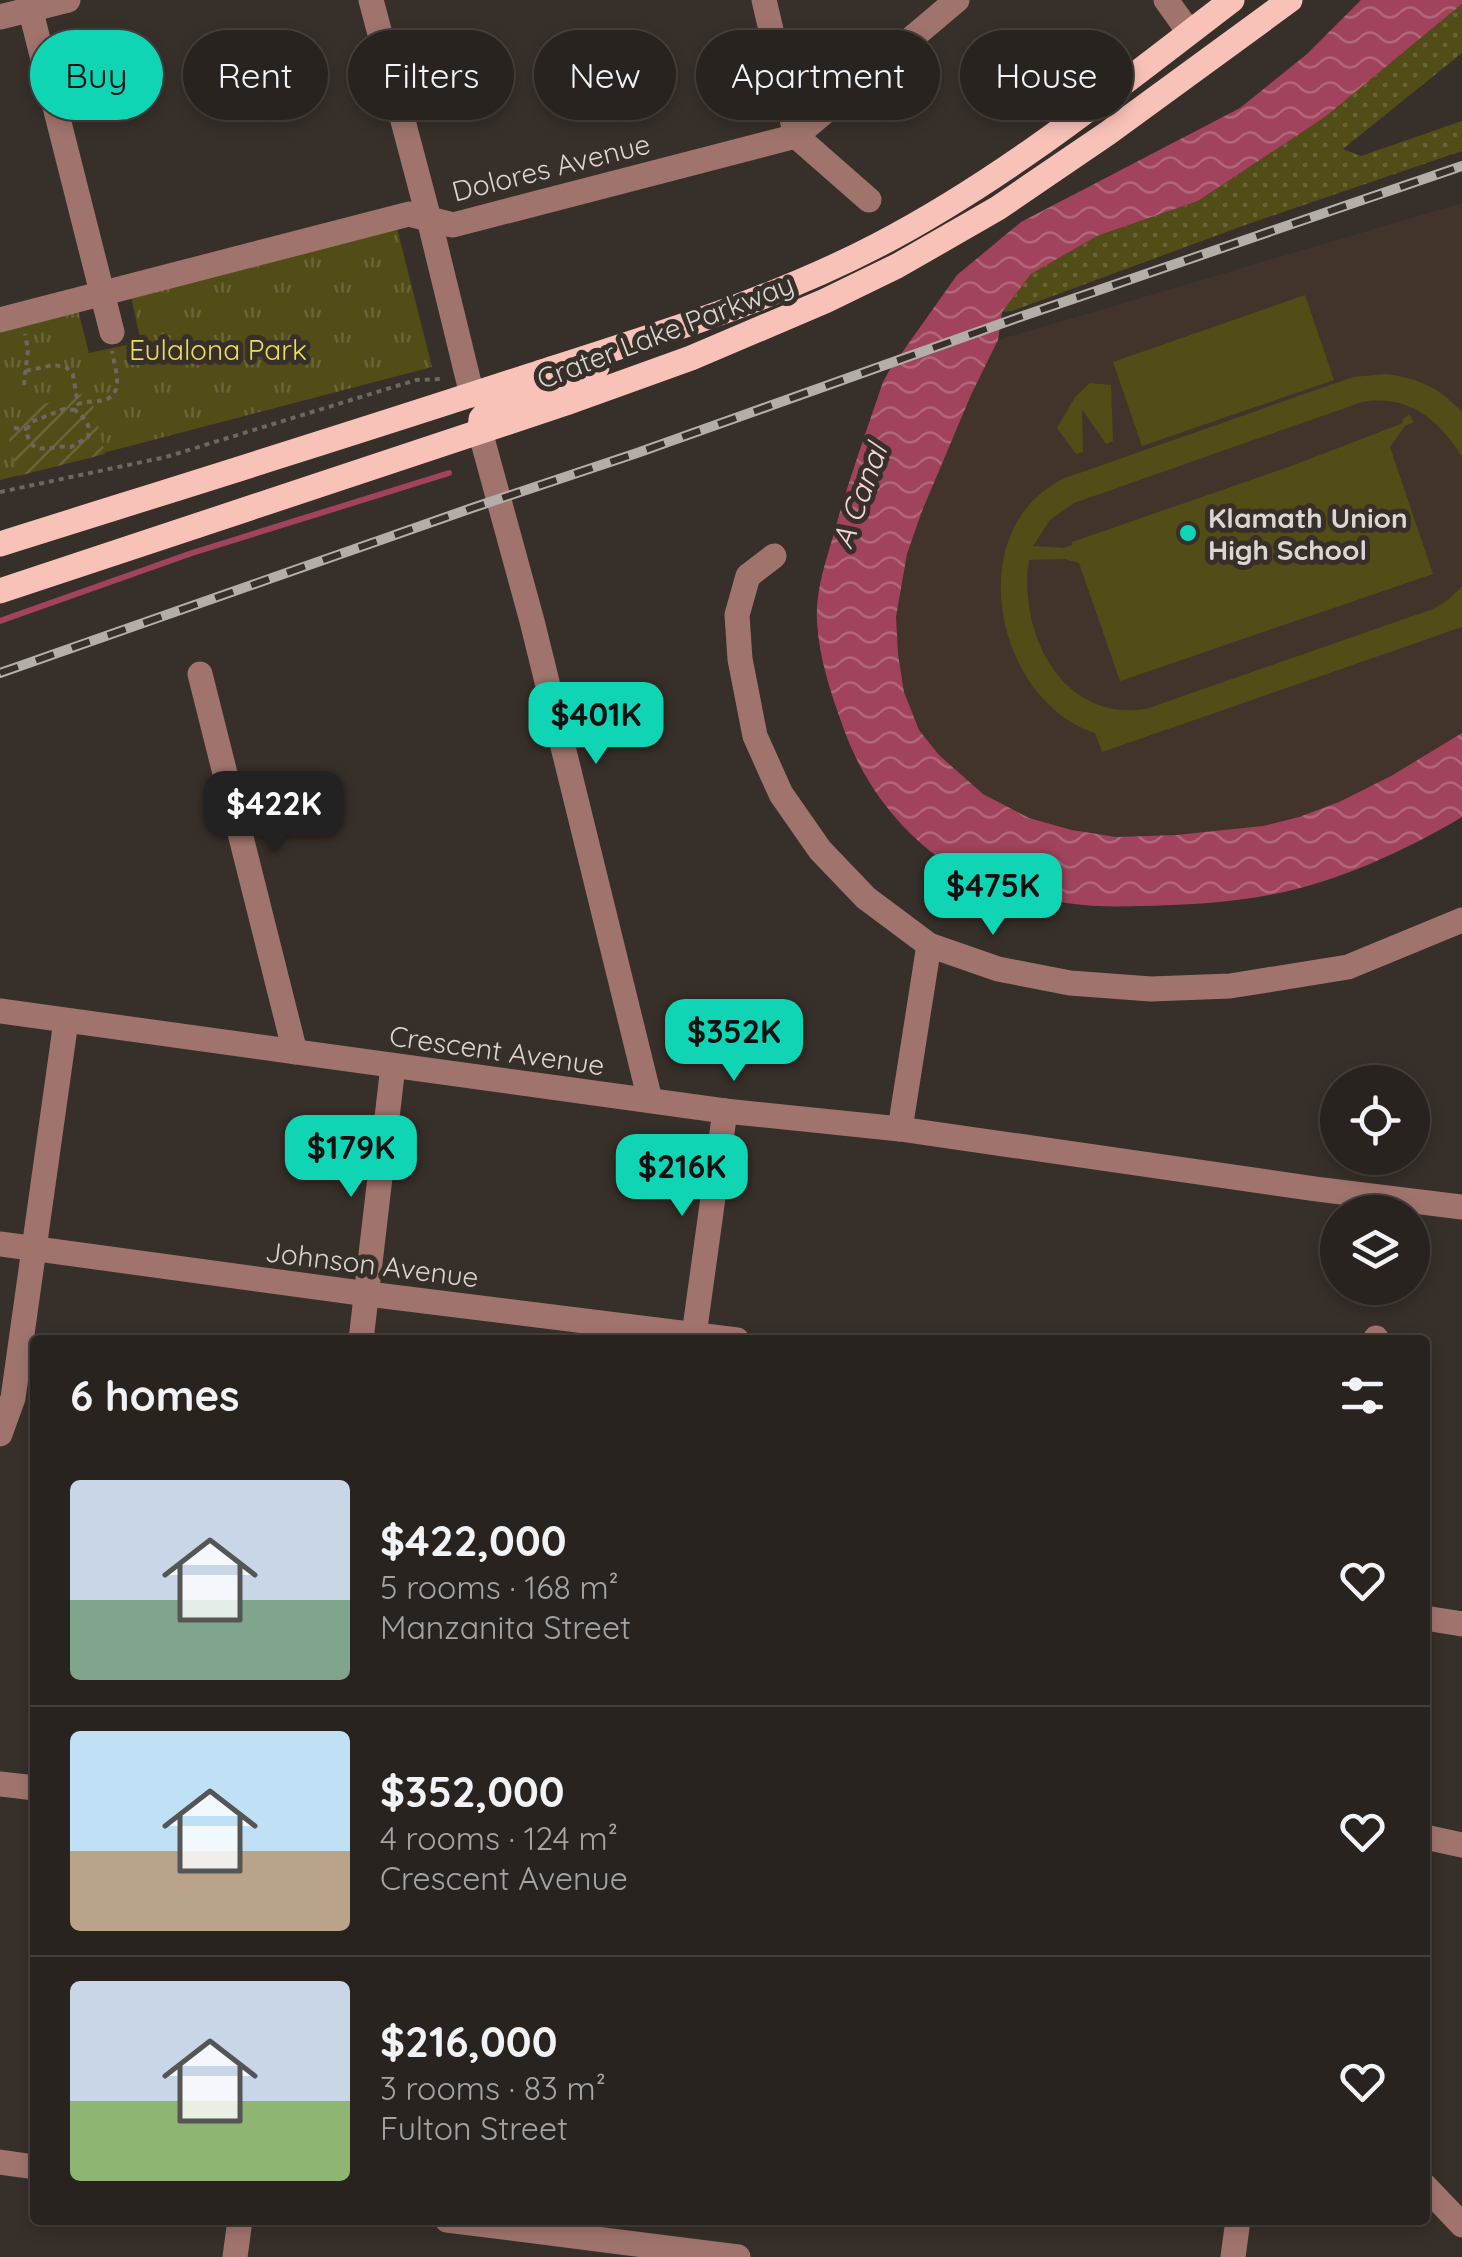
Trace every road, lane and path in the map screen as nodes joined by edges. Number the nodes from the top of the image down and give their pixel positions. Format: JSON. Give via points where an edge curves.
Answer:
{"nodes":[{"id":1,"x":68,"y":0,"type":"edge"},
{"id":2,"x":372,"y":0,"type":"edge"},
{"id":3,"x":764,"y":0,"type":"edge"},
{"id":4,"x":957,"y":0,"type":"edge"},
{"id":5,"x":1166,"y":0,"type":"edge"},
{"id":6,"x":1232,"y":0,"type":"edge"},
{"id":7,"x":1290,"y":0,"type":"edge"},
{"id":8,"x":30,"y":5,"type":"edge"},
{"id":9,"x":0,"y":17,"type":"edge"},
{"id":10,"x":1190,"y":32,"type":"junction"},
{"id":11,"x":796,"y":136,"type":"junction"},
{"id":12,"x":869,"y":200,"type":"dead end"},
{"id":13,"x":429,"y":219,"type":"junction"},
{"id":14,"x":104,"y":294,"type":"junction"},
{"id":15,"x":10,"y":317,"type":"edge"},
{"id":16,"x":112,"y":332,"type":"joint"},
{"id":17,"x":660,"y":333,"type":"junction"},
{"id":18,"x":26,"y":371,"type":"junction"},
{"id":19,"x":440,"y":379,"type":"dead end"},
{"id":20,"x":24,"y":385,"type":"dead end"},
{"id":21,"x":472,"y":395,"type":"junction"},
{"id":22,"x":78,"y":404,"type":"junction"},
{"id":23,"x":74,"y":410,"type":"junction"},
{"id":24,"x":14,"y":428,"type":"dead end"},
{"id":25,"x":27,"y":429,"type":"junction"},
{"id":26,"x":480,"y":431,"type":"junction"},
{"id":27,"x":0,"y":492,"type":"edge"},
{"id":28,"x":0,"y":544,"type":"edge"},
{"id":29,"x":774,"y":556,"type":"dead end"},
{"id":30,"x":0,"y":591,"type":"edge"},
{"id":31,"x":200,"y":674,"type":"dead end"},
{"id":32,"x":1462,"y":920,"type":"edge"},
{"id":33,"x":929,"y":945,"type":"junction"},
{"id":34,"x":0,"y":1012,"type":"edge"},
{"id":35,"x":66,"y":1021,"type":"junction"},
{"id":36,"x":295,"y":1052,"type":"junction"},
{"id":37,"x":393,"y":1066,"type":"junction"},
{"id":38,"x":650,"y":1100,"type":"junction"},
{"id":39,"x":726,"y":1111,"type":"junction"},
{"id":40,"x":900,"y":1129,"type":"junction"},
{"id":41,"x":1462,"y":1206,"type":"edge"},
{"id":42,"x":0,"y":1244,"type":"edge"},
{"id":43,"x":34,"y":1248,"type":"junction"},
{"id":44,"x":368,"y":1294,"type":"junction"},
{"id":45,"x":362,"y":1335,"type":"edge"},
{"id":46,"x":694,"y":1335,"type":"joint"},
{"id":47,"x":0,"y":1434,"type":"edge"},
{"id":48,"x":1430,"y":1619,"type":"edge"},
{"id":49,"x":1462,"y":1624,"type":"edge"},
{"id":50,"x":0,"y":1784,"type":"edge"},
{"id":51,"x":30,"y":1787,"type":"edge"},
{"id":52,"x":1430,"y":1838,"type":"edge"},
{"id":53,"x":1462,"y":1845,"type":"edge"},
{"id":54,"x":0,"y":2162,"type":"edge"},
{"id":55,"x":30,"y":2166,"type":"edge"},
{"id":56,"x":1430,"y":2191,"type":"edge"},
{"id":57,"x":1462,"y":2224,"type":"edge"},
{"id":58,"x":239,"y":2225,"type":"edge"},
{"id":59,"x":470,"y":2225,"type":"edge"},
{"id":60,"x":1237,"y":2225,"type":"edge"},
{"id":61,"x":569,"y":2246,"type":"edge"},
{"id":62,"x":235,"y":2257,"type":"edge"},
{"id":63,"x":738,"y":2257,"type":"edge"},
{"id":64,"x":1233,"y":2257,"type":"edge"}],
"edges":[{"from":1,"to":8,"type":"street"},
{"from":2,"to":13,"type":"street"},
{"from":3,"to":11,"type":"street"},
{"from":4,"to":11,"type":"street","name":"Dolores Avenue"},
{"from":5,"to":10,"type":"street"},
{"from":6,"to":10,"type":"main road","name":"Crater Lake Parkway"},
{"from":7,"to":26,"type":"main road","name":"Crater Lake Parkway","via":[[998,208],[898,266],[692,358]]},
{"from":8,"to":9,"type":"street"},
{"from":8,"to":14,"type":"street"},
{"from":10,"to":17,"type":"main road","name":"Crater Lake Parkway","via":[[986,181],[880,244],[798,283]]},
{"from":11,"to":12,"type":"street"},
{"from":11,"to":13,"type":"street","name":"Dolores Avenue","via":[[454,225]]},
{"from":13,"to":14,"type":"street","name":"Dolores Avenue","via":[[409,214]]},
{"from":13,"to":21,"type":"street"},
{"from":14,"to":15,"type":"street","name":"Dolores Avenue"},
{"from":14,"to":16,"type":"street"},
{"from":15,"to":18,"type":"path","via":[[28,350]]},
{"from":16,"to":22,"type":"path","via":[[117,388],[103,400]]},
{"from":17,"to":21,"type":"main road","name":"Crater Lake Parkway"},
{"from":17,"to":26,"type":"main road","via":[[563,384],[487,412]]},
{"from":18,"to":20,"type":"path"},
{"from":18,"to":22,"type":"path","via":[[66,367]]},
{"from":19,"to":27,"type":"path","via":[[416,380],[147,462]]},
{"from":21,"to":28,"type":"main road","name":"Crater Lake Parkway"},
{"from":22,"to":23,"type":"path"},
{"from":23,"to":25,"type":"path"},
{"from":23,"to":25,"type":"path","via":[[90,428],[72,447],[36,448]]},
{"from":24,"to":25,"type":"path"},
{"from":26,"to":30,"type":"main road","name":"Crater Lake Parkway"},
{"from":26,"to":38,"type":"street"},
{"from":29,"to":33,"type":"street","via":[[748,576],[738,615],[756,736],[780,794],[820,850],[866,898]]},
{"from":31,"to":36,"type":"street"},
{"from":32,"to":33,"type":"street","via":[[1348,967],[1230,986],[1151,990],[998,970]]},
{"from":33,"to":40,"type":"street"},
{"from":34,"to":35,"type":"street","name":"Crescent Avenue"},
{"from":35,"to":36,"type":"street","name":"Crescent Avenue"},
{"from":35,"to":43,"type":"street"},
{"from":36,"to":37,"type":"street","name":"Crescent Avenue"},
{"from":37,"to":38,"type":"street","name":"Crescent Avenue"},
{"from":37,"to":44,"type":"street"},
{"from":38,"to":39,"type":"street","name":"Crescent Avenue"},
{"from":39,"to":40,"type":"street","name":"Crescent Avenue"},
{"from":39,"to":46,"type":"street"},
{"from":40,"to":41,"type":"street","name":"Crescent Avenue"},
{"from":42,"to":43,"type":"street","name":"Johnson Avenue"},
{"from":43,"to":44,"type":"street","name":"Johnson Avenue"},
{"from":43,"to":47,"type":"street","via":[[13,1398]]},
{"from":44,"to":45,"type":"street"},
{"from":44,"to":46,"type":"street","name":"Johnson Avenue"},
{"from":48,"to":49,"type":"street"},
{"from":50,"to":51,"type":"street"},
{"from":52,"to":53,"type":"street"},
{"from":54,"to":55,"type":"street"},
{"from":56,"to":57,"type":"street"},
{"from":58,"to":62,"type":"street"},
{"from":59,"to":61,"type":"street"},
{"from":60,"to":64,"type":"street"},
{"from":61,"to":63,"type":"street"}]}
